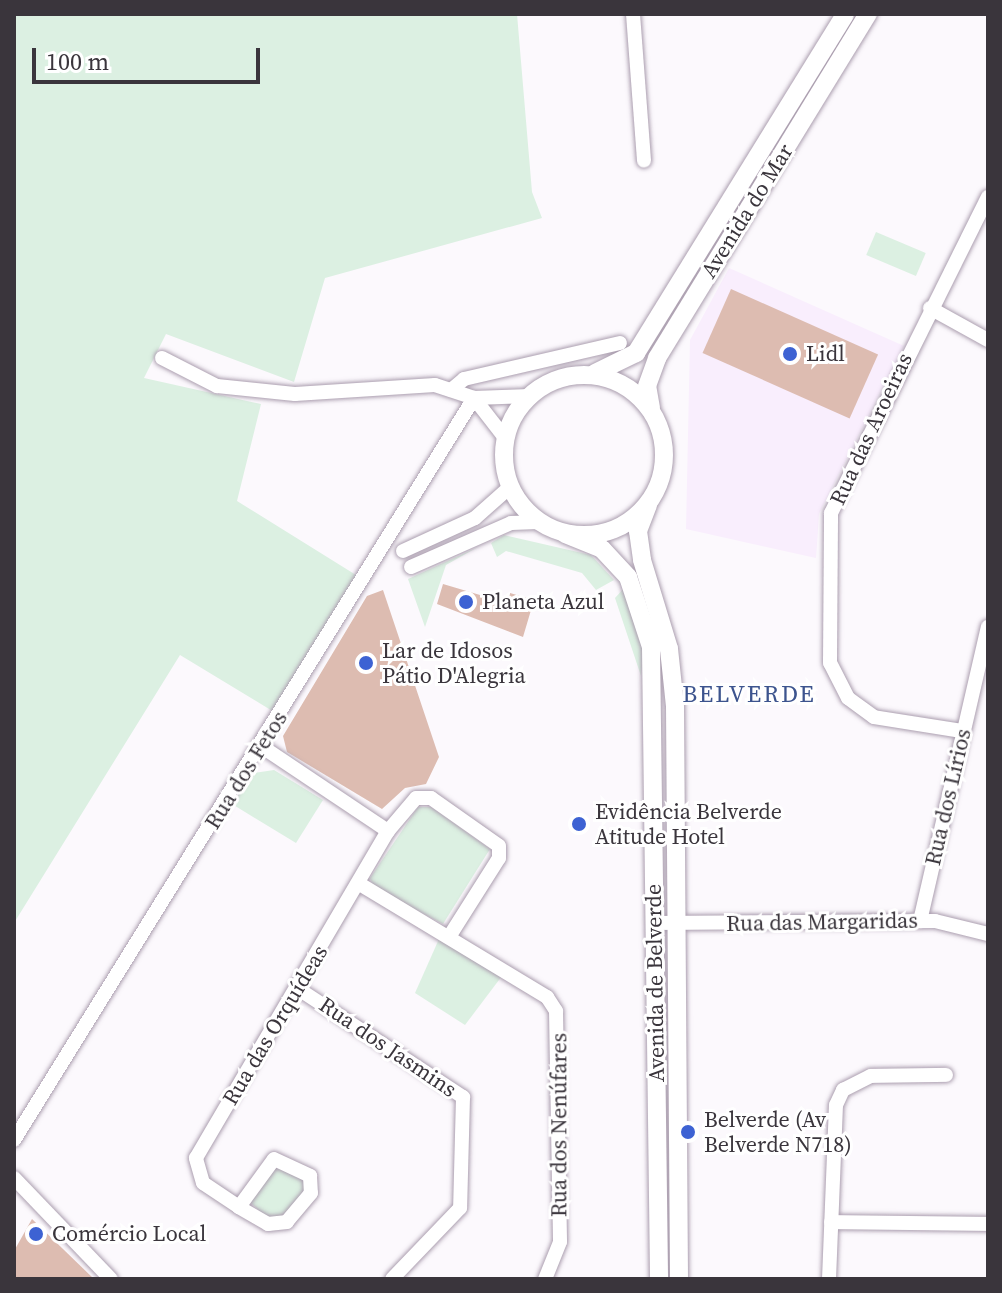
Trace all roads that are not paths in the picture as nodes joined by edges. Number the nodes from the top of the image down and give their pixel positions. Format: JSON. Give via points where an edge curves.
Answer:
{"nodes":[{"id":1,"x":633,"y":14,"type":"edge"},
{"id":2,"x":845,"y":14,"type":"edge"},
{"id":3,"x":868,"y":14,"type":"edge"},
{"id":4,"x":644,"y":161,"type":"dead end"},
{"id":5,"x":988,"y":197,"type":"edge"},
{"id":6,"x":930,"y":308,"type":"junction"},
{"id":7,"x":988,"y":340,"type":"edge"},
{"id":8,"x":620,"y":343,"type":"dead end"},
{"id":9,"x":162,"y":358,"type":"dead end"},
{"id":10,"x":588,"y":375,"type":"junction"},
{"id":11,"x":451,"y":390,"type":"junction"},
{"id":12,"x":530,"y":396,"type":"junction"},
{"id":13,"x":474,"y":398,"type":"junction"},
{"id":14,"x":654,"y":414,"type":"junction"},
{"id":15,"x":505,"y":438,"type":"junction"},
{"id":16,"x":510,"y":487,"type":"junction"},
{"id":17,"x":648,"y":505,"type":"junction"},
{"id":18,"x":538,"y":522,"type":"junction"},
{"id":19,"x":565,"y":534,"type":"junction"},
{"id":20,"x":403,"y":551,"type":"dead end"},
{"id":21,"x":411,"y":567,"type":"dead end"},
{"id":22,"x":988,"y":627,"type":"edge"},
{"id":23,"x":962,"y":731,"type":"junction"},
{"id":24,"x":261,"y":746,"type":"junction"},
{"id":25,"x":388,"y":831,"type":"junction"},
{"id":26,"x":358,"y":883,"type":"junction"},
{"id":27,"x":920,"y":921,"type":"junction"},
{"id":28,"x":654,"y":923,"type":"junction"},
{"id":29,"x":677,"y":924,"type":"junction"},
{"id":30,"x":988,"y":934,"type":"edge"},
{"id":31,"x":449,"y":937,"type":"junction"},
{"id":32,"x":297,"y":988,"type":"junction"},
{"id":33,"x":946,"y":1075,"type":"dead end"},
{"id":34,"x":14,"y":1140,"type":"edge"},
{"id":35,"x":14,"y":1178,"type":"edge"},
{"id":36,"x":239,"y":1207,"type":"junction"},
{"id":37,"x":831,"y":1222,"type":"junction"},
{"id":38,"x":988,"y":1224,"type":"edge"},
{"id":39,"x":106,"y":1277,"type":"edge"},
{"id":40,"x":392,"y":1279,"type":"edge"},
{"id":41,"x":545,"y":1279,"type":"edge"},
{"id":42,"x":659,"y":1279,"type":"edge"},
{"id":43,"x":679,"y":1279,"type":"edge"},
{"id":44,"x":829,"y":1279,"type":"edge"}],
"edges":[{"from":1,"to":4,"type":"street"},
{"from":2,"to":10,"type":"main road","name":"Avenida do Mar","via":[[636,353],[613,370]]},
{"from":3,"to":14,"type":"main road","name":"Avenida do Mar","via":[[657,358],[647,386]]},
{"from":5,"to":6,"type":"street","name":"Rua das Aroeiras"},
{"from":6,"to":7,"type":"street"},
{"from":6,"to":23,"type":"street","name":"Rua das Aroeiras","via":[[831,513],[830,663],[848,698],[874,717]]},
{"from":8,"to":11,"type":"street","via":[[464,379]]},
{"from":9,"to":11,"type":"street","via":[[217,386],[295,394]]},
{"from":10,"to":12,"type":"main road","via":[[567,376]]},
{"from":10,"to":14,"type":"main road","via":[[626,386]]},
{"from":11,"to":13,"type":"street"},
{"from":12,"to":13,"type":"street"},
{"from":12,"to":15,"type":"main road"},
{"from":13,"to":15,"type":"street"},
{"from":13,"to":24,"type":"street","name":"Rua dos Fetos"},
{"from":14,"to":17,"type":"main road","via":[[665,460]]},
{"from":15,"to":16,"type":"main road"},
{"from":16,"to":18,"type":"main road"},
{"from":16,"to":20,"type":"street","via":[[475,518]]},
{"from":17,"to":19,"type":"main road","via":[[611,531]]},
{"from":17,"to":29,"type":"main road","name":"Avenida de Belverde","via":[[638,531],[667,637],[675,706]]},
{"from":18,"to":19,"type":"main road"},
{"from":18,"to":21,"type":"street","via":[[511,523]]},
{"from":19,"to":28,"type":"main road","name":"Avenida de Belverde","via":[[602,549],[628,577],[642,609],[653,687]]},
{"from":22,"to":23,"type":"street","name":"Rua dos Lírios"},
{"from":23,"to":27,"type":"street","name":"Rua dos Lírios"},
{"from":24,"to":25,"type":"street"},
{"from":24,"to":34,"type":"street","name":"Rua dos Fetos"},
{"from":25,"to":26,"type":"street","name":"Rua das Orquídeas"},
{"from":25,"to":31,"type":"street","name":"Rua das Orquídeas","via":[[409,801],[424,797],[497,841],[499,858]]},
{"from":26,"to":31,"type":"street","name":"Rua dos Nenúfares"},
{"from":26,"to":32,"type":"street","name":"Rua das Orquídeas"},
{"from":27,"to":29,"type":"street","name":"Rua das Margaridas"},
{"from":27,"to":30,"type":"street","name":"Rua das Margaridas"},
{"from":28,"to":29,"type":"street","name":"Rua das Margaridas"},
{"from":28,"to":42,"type":"main road","name":"Avenida de Belverde"},
{"from":29,"to":43,"type":"main road","name":"Avenida de Belverde"},
{"from":31,"to":41,"type":"street","name":"Rua dos Nenúfares","via":[[547,997],[556,1011],[560,1242]]},
{"from":32,"to":36,"type":"street","name":"Rua das Orquídeas","via":[[196,1158],[203,1183]]},
{"from":32,"to":40,"type":"street","name":"Rua dos Jasmins","via":[[463,1097],[460,1208]]},
{"from":33,"to":37,"type":"street","via":[[871,1076],[843,1090]]},
{"from":35,"to":39,"type":"street"},
{"from":36,"to":36,"type":"street","name":"Rua das Orquídeas","via":[[283,1224],[311,1193],[312,1179],[288,1160],[271,1160]]},
{"from":37,"to":38,"type":"street"},
{"from":37,"to":44,"type":"street"}]}
